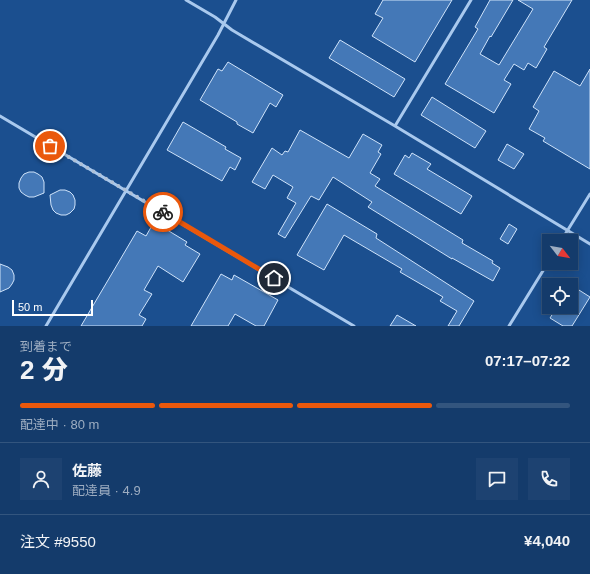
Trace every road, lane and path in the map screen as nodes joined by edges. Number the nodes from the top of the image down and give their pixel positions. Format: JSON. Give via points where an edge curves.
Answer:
{"nodes":[{"id":1,"x":186,"y":0,"type":"edge"},
{"id":2,"x":236,"y":0,"type":"edge"},
{"id":3,"x":471,"y":0,"type":"edge"},
{"id":4,"x":224,"y":23,"type":"junction"},
{"id":5,"x":0,"y":116,"type":"edge"},
{"id":6,"x":395,"y":126,"type":"junction"},
{"id":7,"x":126,"y":190,"type":"junction"},
{"id":8,"x":590,"y":194,"type":"edge"},
{"id":9,"x":568,"y":230,"type":"junction"},
{"id":10,"x":565,"y":234,"type":"edge"},
{"id":11,"x":590,"y":244,"type":"edge"},
{"id":12,"x":543,"y":270,"type":"edge"},
{"id":13,"x":46,"y":326,"type":"edge"},
{"id":14,"x":354,"y":326,"type":"edge"},
{"id":15,"x":509,"y":326,"type":"edge"}],
"edges":[{"from":1,"to":4,"type":"lane"},
{"from":2,"to":4,"type":"lane"},
{"from":3,"to":6,"type":"lane"},
{"from":4,"to":6,"type":"lane"},
{"from":4,"to":7,"type":"lane"},
{"from":5,"to":7,"type":"lane"},
{"from":6,"to":9,"type":"lane"},
{"from":7,"to":13,"type":"lane"},
{"from":7,"to":14,"type":"lane"},
{"from":8,"to":9,"type":"lane"},
{"from":9,"to":10,"type":"lane"},
{"from":9,"to":11,"type":"lane"},
{"from":12,"to":15,"type":"lane"}]}
